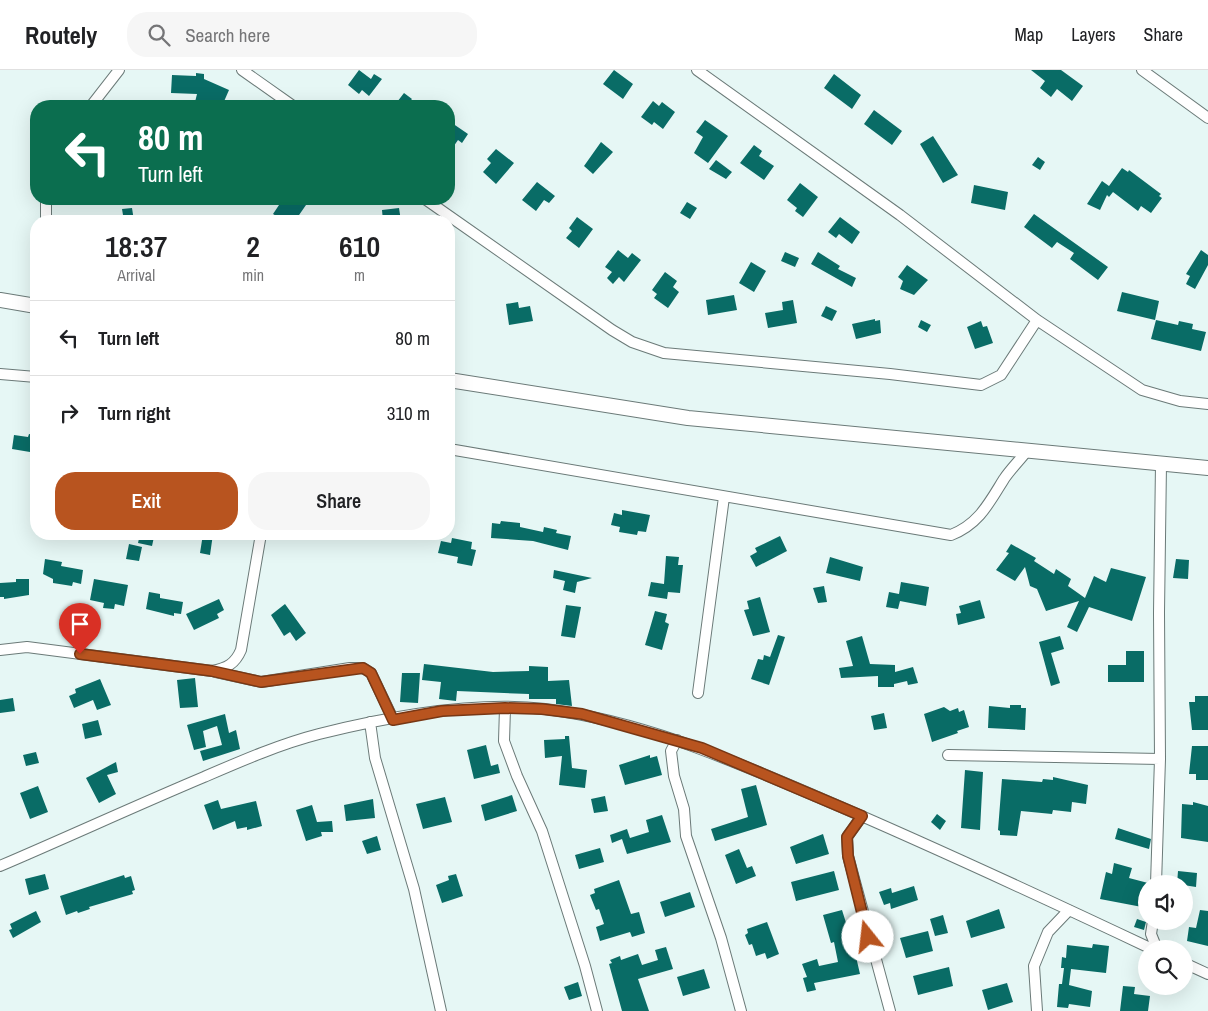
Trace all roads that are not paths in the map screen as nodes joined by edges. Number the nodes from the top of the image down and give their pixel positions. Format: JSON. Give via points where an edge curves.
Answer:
{"nodes":[{"id":1,"x":119,"y":70,"type":"edge"},
{"id":2,"x":242,"y":70,"type":"edge"},
{"id":3,"x":697,"y":70,"type":"edge"},
{"id":4,"x":1142,"y":70,"type":"edge"},
{"id":5,"x":96,"y":100,"type":"edge"},
{"id":6,"x":284,"y":100,"type":"edge"},
{"id":7,"x":1208,"y":118,"type":"edge"},
{"id":8,"x":434,"y":205,"type":"edge"},
{"id":9,"x":448,"y":215,"type":"edge"},
{"id":10,"x":455,"y":220,"type":"edge"},
{"id":11,"x":0,"y":300,"type":"edge"},
{"id":12,"x":30,"y":305,"type":"edge"},
{"id":13,"x":1037,"y":320,"type":"junction"},
{"id":14,"x":0,"y":374,"type":"edge"},
{"id":15,"x":30,"y":376,"type":"edge"},
{"id":16,"x":455,"y":381,"type":"edge"},
{"id":17,"x":1208,"y":404,"type":"edge"},
{"id":18,"x":455,"y":450,"type":"edge"},
{"id":19,"x":1026,"y":452,"type":"junction"},
{"id":20,"x":1162,"y":464,"type":"junction"},
{"id":21,"x":1208,"y":468,"type":"edge"},
{"id":22,"x":724,"y":497,"type":"junction"},
{"id":23,"x":261,"y":540,"type":"edge"},
{"id":24,"x":0,"y":650,"type":"edge"},
{"id":25,"x":212,"y":671,"type":"junction"},
{"id":26,"x":698,"y":693,"type":"dead end"},
{"id":27,"x":505,"y":708,"type":"junction"},
{"id":28,"x":393,"y":720,"type":"junction"},
{"id":29,"x":370,"y":722,"type":"junction"},
{"id":30,"x":677,"y":740,"type":"junction"},
{"id":31,"x":948,"y":755,"type":"dead end"},
{"id":32,"x":1160,"y":759,"type":"junction"},
{"id":33,"x":862,"y":816,"type":"junction"},
{"id":34,"x":0,"y":866,"type":"edge"},
{"id":35,"x":1156,"y":875,"type":"edge"},
{"id":36,"x":1069,"y":910,"type":"junction"},
{"id":37,"x":1138,"y":942,"type":"edge"},
{"id":38,"x":1193,"y":967,"type":"edge"},
{"id":39,"x":1208,"y":974,"type":"edge"},
{"id":40,"x":441,"y":1011,"type":"edge"},
{"id":41,"x":597,"y":1011,"type":"edge"},
{"id":42,"x":741,"y":1011,"type":"edge"},
{"id":43,"x":890,"y":1011,"type":"edge"},
{"id":44,"x":1037,"y":1011,"type":"edge"}],
"edges":[{"from":1,"to":5,"type":"street"},
{"from":2,"to":6,"type":"street"},
{"from":3,"to":13,"type":"street","via":[[900,215]]},
{"from":4,"to":7,"type":"street"},
{"from":8,"to":9,"type":"street"},
{"from":10,"to":13,"type":"street","via":[[612,330],[632,342],[664,353],[981,385],[1001,376]]},
{"from":11,"to":12,"type":"main road"},
{"from":13,"to":17,"type":"street","via":[[1142,390],[1180,401]]},
{"from":14,"to":15,"type":"street"},
{"from":16,"to":19,"type":"main road","via":[[688,418]]},
{"from":18,"to":22,"type":"street"},
{"from":19,"to":20,"type":"main road"},
{"from":19,"to":22,"type":"street","via":[[980,517],[951,535]]},
{"from":20,"to":21,"type":"main road"},
{"from":20,"to":32,"type":"street"},
{"from":22,"to":26,"type":"street"},
{"from":23,"to":25,"type":"street","via":[[241,650],[232,665]]},
{"from":24,"to":25,"type":"street","via":[[26,647]]},
{"from":25,"to":28,"type":"street","via":[[261,682],[363,668],[371,673]]},
{"from":27,"to":28,"type":"street","via":[[442,711]]},
{"from":27,"to":30,"type":"street","via":[[582,714]]},
{"from":27,"to":41,"type":"street","via":[[504,741],[542,831]]},
{"from":28,"to":29,"type":"street"},
{"from":29,"to":34,"type":"street","via":[[316,734],[232,765]]},
{"from":29,"to":40,"type":"street","via":[[375,758],[414,889]]},
{"from":30,"to":33,"type":"street"},
{"from":30,"to":42,"type":"street","via":[[671,750],[674,776],[684,809],[686,836],[721,938]]},
{"from":31,"to":32,"type":"street"},
{"from":32,"to":35,"type":"street"},
{"from":33,"to":36,"type":"street"},
{"from":33,"to":43,"type":"street","via":[[847,837],[848,856]]},
{"from":36,"to":37,"type":"street"},
{"from":36,"to":44,"type":"street","via":[[1048,932],[1034,966]]},
{"from":38,"to":39,"type":"street"}]}
